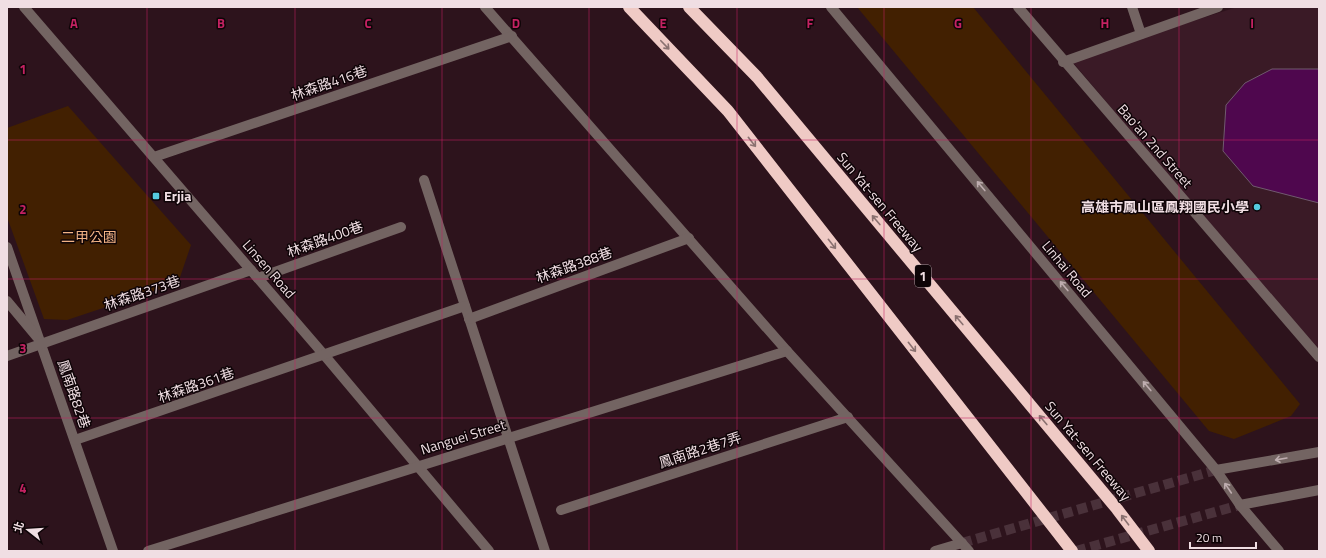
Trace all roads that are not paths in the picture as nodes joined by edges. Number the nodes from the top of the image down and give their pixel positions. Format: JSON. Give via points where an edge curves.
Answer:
{"nodes":[{"id":1,"x":24,"y":7,"type":"edge"},
{"id":2,"x":485,"y":7,"type":"edge"},
{"id":3,"x":629,"y":7,"type":"edge"},
{"id":4,"x":689,"y":7,"type":"edge"},
{"id":5,"x":831,"y":7,"type":"edge"},
{"id":6,"x":1018,"y":7,"type":"edge"},
{"id":7,"x":1132,"y":7,"type":"edge"},
{"id":8,"x":1218,"y":7,"type":"edge"},
{"id":9,"x":1141,"y":34,"type":"junction"},
{"id":10,"x":512,"y":36,"type":"junction"},
{"id":11,"x":1063,"y":62,"type":"junction"},
{"id":12,"x":154,"y":157,"type":"junction"},
{"id":13,"x":424,"y":180,"type":"dead end"},
{"id":14,"x":401,"y":227,"type":"dead end"},
{"id":15,"x":689,"y":238,"type":"junction"},
{"id":16,"x":7,"y":247,"type":"edge"},
{"id":17,"x":251,"y":270,"type":"junction"},
{"id":18,"x":258,"y":278,"type":"junction"},
{"id":19,"x":7,"y":301,"type":"edge"},
{"id":20,"x":466,"y":306,"type":"junction"},
{"id":21,"x":469,"y":319,"type":"junction"},
{"id":22,"x":42,"y":343,"type":"junction"},
{"id":23,"x":787,"y":351,"type":"junction"},
{"id":24,"x":7,"y":356,"type":"edge"},
{"id":25,"x":325,"y":356,"type":"junction"},
{"id":26,"x":1319,"y":357,"type":"edge"},
{"id":27,"x":848,"y":417,"type":"junction"},
{"id":28,"x":508,"y":438,"type":"junction"},
{"id":29,"x":75,"y":440,"type":"junction"},
{"id":30,"x":1319,"y":452,"type":"edge"},
{"id":31,"x":419,"y":466,"type":"junction"},
{"id":32,"x":1216,"y":470,"type":"junction"},
{"id":33,"x":1319,"y":490,"type":"edge"},
{"id":34,"x":1240,"y":505,"type":"junction"},
{"id":35,"x":561,"y":510,"type":"dead end"},
{"id":36,"x":966,"y":547,"type":"edge"},
{"id":37,"x":113,"y":551,"type":"edge"},
{"id":38,"x":148,"y":551,"type":"edge"},
{"id":39,"x":489,"y":551,"type":"edge"},
{"id":40,"x":545,"y":551,"type":"edge"},
{"id":41,"x":935,"y":551,"type":"edge"},
{"id":42,"x":1072,"y":551,"type":"edge"},
{"id":43,"x":1149,"y":551,"type":"edge"},
{"id":44,"x":1279,"y":551,"type":"edge"}],
"edges":[{"from":1,"to":12,"type":"street","name":"Linsen Road"},
{"from":2,"to":10,"type":"street"},
{"from":3,"to":42,"type":"highway","one_way":true,"bridge":true,"via":[[728,111]]},
{"from":43,"to":4,"type":"highway","name":"Sun Yat-sen Freeway","number":"1","one_way":true,"bridge":true,"via":[[1117,509],[758,78]]},
{"from":32,"to":5,"type":"street","name":"Linhai Road","one_way":true},
{"from":6,"to":11,"type":"street","name":"Bao'an 2nd Street"},
{"from":7,"to":9,"type":"street"},
{"from":8,"to":9,"type":"street"},
{"from":9,"to":11,"type":"street"},
{"from":10,"to":12,"type":"street","name":"林森路416巷"},
{"from":10,"to":15,"type":"street"},
{"from":11,"to":26,"type":"street","name":"Bao'an 2nd Street"},
{"from":12,"to":17,"type":"street","name":"Linsen Road"},
{"from":13,"to":20,"type":"street"},
{"from":14,"to":18,"type":"street","name":"林森路400巷"},
{"from":15,"to":21,"type":"street","name":"林森路388巷"},
{"from":15,"to":23,"type":"street"},
{"from":16,"to":22,"type":"street","name":"鳳南路82巷"},
{"from":17,"to":18,"type":"street","name":"Linsen Road"},
{"from":17,"to":22,"type":"street","name":"林森路373巷"},
{"from":18,"to":25,"type":"street","name":"Linsen Road"},
{"from":19,"to":22,"type":"street"},
{"from":20,"to":21,"type":"street"},
{"from":20,"to":25,"type":"street"},
{"from":21,"to":28,"type":"street"},
{"from":22,"to":24,"type":"street","name":"林森路373巷"},
{"from":22,"to":29,"type":"street","name":"鳳南路82巷"},
{"from":23,"to":27,"type":"street"},
{"from":23,"to":28,"type":"street","name":"Nanguei Street"},
{"from":25,"to":29,"type":"street","name":"林森路361巷"},
{"from":25,"to":31,"type":"street","name":"Linsen Road"},
{"from":27,"to":35,"type":"street","name":"鳳南路2巷7弄"},
{"from":27,"to":36,"type":"street"},
{"from":28,"to":31,"type":"street","name":"Nanguei Street"},
{"from":28,"to":40,"type":"street"},
{"from":29,"to":37,"type":"street","name":"鳳南路82巷"},
{"from":30,"to":32,"type":"street","one_way":true},
{"from":31,"to":38,"type":"street","name":"Nanguei Street"},
{"from":31,"to":39,"type":"street","name":"Linsen Road"},
{"from":34,"to":32,"type":"street","name":"Linhai Road","one_way":true},
{"from":33,"to":34,"type":"street"},
{"from":34,"to":44,"type":"street","name":"Linhai Road"},
{"from":36,"to":41,"type":"street"}]}
